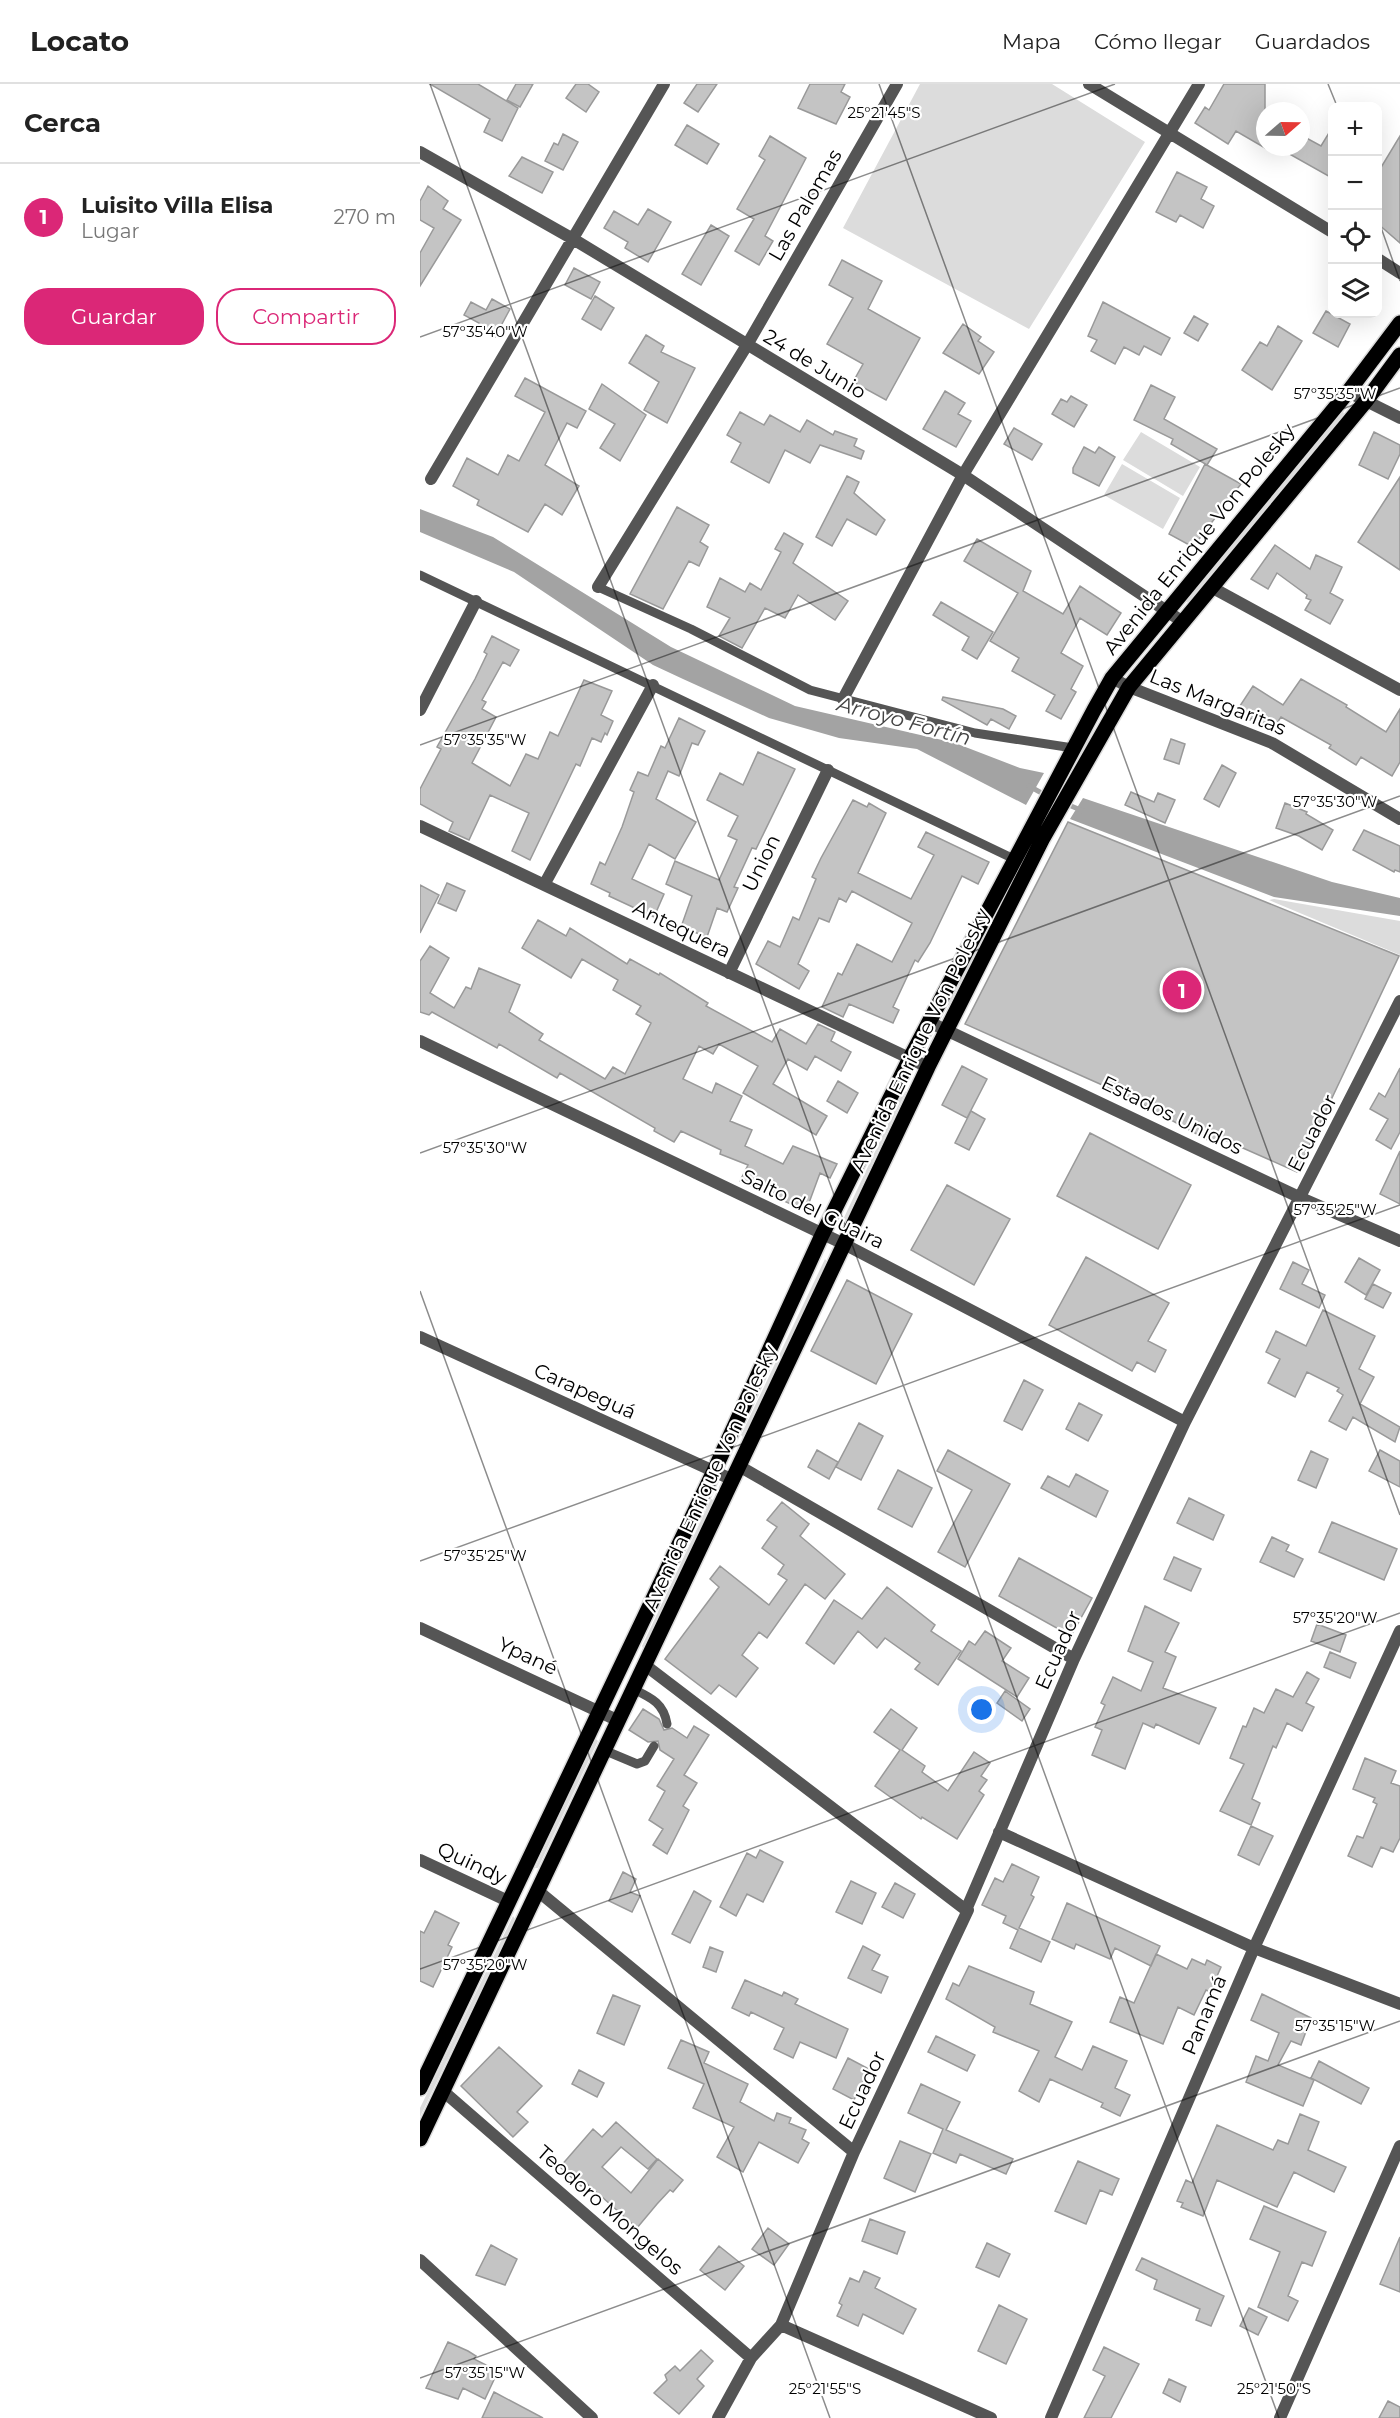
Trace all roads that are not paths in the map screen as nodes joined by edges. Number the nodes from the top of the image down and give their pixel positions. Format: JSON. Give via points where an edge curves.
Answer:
{"nodes":[{"id":1,"x":664,"y":84,"type":"edge"},
{"id":2,"x":897,"y":84,"type":"edge"},
{"id":3,"x":1089,"y":84,"type":"edge"},
{"id":4,"x":1198,"y":84,"type":"edge"},
{"id":5,"x":1170,"y":134,"type":"junction"},
{"id":6,"x":420,"y":152,"type":"edge"},
{"id":7,"x":1328,"y":230,"type":"edge"},
{"id":8,"x":573,"y":239,"type":"junction"},
{"id":9,"x":1382,"y":262,"type":"edge"},
{"id":10,"x":1400,"y":273,"type":"edge"},
{"id":11,"x":1400,"y":323,"type":"edge"},
{"id":12,"x":747,"y":345,"type":"junction"},
{"id":13,"x":1400,"y":355,"type":"edge"},
{"id":14,"x":1348,"y":392,"type":"junction"},
{"id":15,"x":1366,"y":401,"type":"junction"},
{"id":16,"x":1400,"y":418,"type":"edge"},
{"id":17,"x":963,"y":475,"type":"junction"},
{"id":18,"x":431,"y":479,"type":"dead end"},
{"id":19,"x":420,"y":575,"type":"edge"},
{"id":20,"x":598,"y":587,"type":"joint"},
{"id":21,"x":1211,"y":587,"type":"junction"},
{"id":22,"x":476,"y":601,"type":"junction"},
{"id":23,"x":1167,"y":610,"type":"junction"},
{"id":24,"x":1183,"y":622,"type":"junction"},
{"id":25,"x":1113,"y":678,"type":"junction"},
{"id":26,"x":653,"y":685,"type":"junction"},
{"id":27,"x":1129,"y":687,"type":"junction"},
{"id":28,"x":1400,"y":690,"type":"edge"},
{"id":29,"x":843,"y":699,"type":"junction"},
{"id":30,"x":420,"y":710,"type":"edge"},
{"id":31,"x":1074,"y":748,"type":"junction"},
{"id":32,"x":828,"y":770,"type":"junction"},
{"id":33,"x":1400,"y":819,"type":"edge"},
{"id":34,"x":420,"y":826,"type":"edge"},
{"id":35,"x":1014,"y":859,"type":"junction"},
{"id":36,"x":544,"y":885,"type":"junction"},
{"id":37,"x":729,"y":973,"type":"junction"},
{"id":38,"x":1400,"y":1001,"type":"edge"},
{"id":39,"x":929,"y":1022,"type":"junction"},
{"id":40,"x":947,"y":1029,"type":"junction"},
{"id":41,"x":420,"y":1041,"type":"edge"},
{"id":42,"x":910,"y":1058,"type":"junction"},
{"id":43,"x":928,"y":1067,"type":"junction"},
{"id":44,"x":1301,"y":1198,"type":"junction"},
{"id":45,"x":822,"y":1235,"type":"junction"},
{"id":46,"x":1400,"y":1241,"type":"edge"},
{"id":47,"x":844,"y":1244,"type":"junction"},
{"id":48,"x":420,"y":1337,"type":"edge"},
{"id":49,"x":1185,"y":1422,"type":"junction"},
{"id":50,"x":714,"y":1471,"type":"junction"},
{"id":51,"x":736,"y":1473,"type":"junction"},
{"id":52,"x":420,"y":1628,"type":"edge"},
{"id":53,"x":1400,"y":1631,"type":"edge"},
{"id":54,"x":1074,"y":1659,"type":"junction"},
{"id":55,"x":645,"y":1665,"type":"junction"},
{"id":56,"x":635,"y":1690,"type":"junction"},
{"id":57,"x":599,"y":1711,"type":"junction"},
{"id":58,"x":619,"y":1721,"type":"junction"},
{"id":59,"x":667,"y":1724,"type":"dead end"},
{"id":60,"x":654,"y":1746,"type":"dead end"},
{"id":61,"x":606,"y":1750,"type":"junction"},
{"id":62,"x":999,"y":1832,"type":"junction"},
{"id":63,"x":420,"y":1860,"type":"edge"},
{"id":64,"x":511,"y":1896,"type":"junction"},
{"id":65,"x":536,"y":1896,"type":"junction"},
{"id":66,"x":966,"y":1910,"type":"junction"},
{"id":67,"x":1254,"y":1948,"type":"junction"},
{"id":68,"x":1400,"y":2004,"type":"edge"},
{"id":69,"x":420,"y":2088,"type":"edge"},
{"id":70,"x":443,"y":2091,"type":"junction"},
{"id":71,"x":420,"y":2139,"type":"edge"},
{"id":72,"x":1400,"y":2146,"type":"edge"},
{"id":73,"x":854,"y":2152,"type":"junction"},
{"id":74,"x":420,"y":2260,"type":"edge"},
{"id":75,"x":781,"y":2325,"type":"junction"},
{"id":76,"x":751,"y":2358,"type":"junction"},
{"id":77,"x":592,"y":2418,"type":"edge"},
{"id":78,"x":718,"y":2418,"type":"edge"},
{"id":79,"x":991,"y":2418,"type":"edge"},
{"id":80,"x":1051,"y":2418,"type":"edge"},
{"id":81,"x":1280,"y":2418,"type":"edge"}],
"edges":[{"from":1,"to":8,"type":"street"},
{"from":2,"to":12,"type":"street","name":"Las Palomas"},
{"from":3,"to":5,"type":"street"},
{"from":4,"to":5,"type":"street"},
{"from":5,"to":7,"type":"street"},
{"from":5,"to":17,"type":"street"},
{"from":6,"to":8,"type":"street","name":"24 de Junio"},
{"from":8,"to":12,"type":"street","name":"24 de Junio"},
{"from":8,"to":18,"type":"street"},
{"from":9,"to":10,"type":"street"},
{"from":11,"to":14,"type":"main road","name":"Avenida Enrique Von Polesky"},
{"from":12,"to":17,"type":"street","name":"24 de Junio"},
{"from":12,"to":20,"type":"street","name":"Las Palomas"},
{"from":13,"to":15,"type":"main road","name":"Avenida Enrique Von Polesky"},
{"from":14,"to":15,"type":"street"},
{"from":14,"to":23,"type":"main road","name":"Avenida Enrique Von Polesky"},
{"from":15,"to":16,"type":"street"},
{"from":15,"to":21,"type":"main road","name":"Avenida Enrique Von Polesky"},
{"from":17,"to":23,"type":"street","name":"24 de Junio"},
{"from":17,"to":29,"type":"street"},
{"from":19,"to":22,"type":"lane"},
{"from":20,"to":29,"type":"lane","via":[[810,690]]},
{"from":21,"to":24,"type":"main road","name":"Avenida Enrique Von Polesky"},
{"from":21,"to":28,"type":"street"},
{"from":22,"to":26,"type":"lane"},
{"from":22,"to":30,"type":"street"},
{"from":23,"to":24,"type":"street","name":"24 de Junio"},
{"from":23,"to":25,"type":"main road","name":"Avenida Enrique Von Polesky"},
{"from":24,"to":27,"type":"main road","name":"Avenida Enrique Von Polesky"},
{"from":25,"to":27,"type":"street","name":"Las Margaritas"},
{"from":25,"to":31,"type":"main road","name":"Avenida Enrique Von Polesky"},
{"from":26,"to":32,"type":"lane"},
{"from":26,"to":36,"type":"street"},
{"from":27,"to":33,"type":"street","name":"Las Margaritas","via":[[1272,743]]},
{"from":27,"to":40,"type":"main road","name":"Avenida Enrique Von Polesky","via":[[1043,838]]},
{"from":29,"to":31,"type":"lane","via":[[975,733]]},
{"from":31,"to":35,"type":"main road","name":"Avenida Enrique Von Polesky"},
{"from":32,"to":35,"type":"lane"},
{"from":32,"to":37,"type":"street","name":"Union"},
{"from":34,"to":36,"type":"street","name":"Antequera"},
{"from":35,"to":39,"type":"main road","name":"Avenida Enrique Von Polesky"},
{"from":36,"to":37,"type":"street","name":"Antequera"},
{"from":37,"to":42,"type":"street","name":"Antequera"},
{"from":38,"to":44,"type":"street","name":"Ecuador"},
{"from":39,"to":40,"type":"street","name":"Estados Unidos"},
{"from":39,"to":42,"type":"main road","name":"Avenida Enrique Von Polesky"},
{"from":40,"to":43,"type":"main road","name":"Avenida Enrique Von Polesky"},
{"from":40,"to":44,"type":"street","name":"Estados Unidos"},
{"from":41,"to":45,"type":"street","name":"Salto del Guaira"},
{"from":42,"to":43,"type":"street","name":"Antequera"},
{"from":42,"to":45,"type":"main road","name":"Avenida Enrique Von Polesky"},
{"from":43,"to":47,"type":"main road","name":"Avenida Enrique Von Polesky"},
{"from":44,"to":46,"type":"street","name":"Estados Unidos"},
{"from":44,"to":49,"type":"street","name":"Ecuador"},
{"from":45,"to":47,"type":"street","name":"Salto del Guaira"},
{"from":45,"to":50,"type":"main road","name":"Avenida Enrique Von Polesky"},
{"from":47,"to":49,"type":"street","name":"Salto del Guaira"},
{"from":47,"to":51,"type":"main road","name":"Avenida Enrique Von Polesky"},
{"from":48,"to":50,"type":"street","name":"Carapeguá"},
{"from":49,"to":54,"type":"street","name":"Ecuador"},
{"from":50,"to":51,"type":"street","name":"Carapeguá"},
{"from":50,"to":57,"type":"main road","name":"Avenida Enrique Von Polesky"},
{"from":51,"to":54,"type":"street","name":"Carapeguá"},
{"from":51,"to":55,"type":"main road","name":"Avenida Enrique Von Polesky"},
{"from":52,"to":57,"type":"street","name":"Ypané"},
{"from":53,"to":67,"type":"street","name":"Panamá"},
{"from":54,"to":62,"type":"street","name":"Ecuador"},
{"from":55,"to":56,"type":"main road","name":"Avenida Enrique Von Polesky"},
{"from":55,"to":66,"type":"street"},
{"from":56,"to":58,"type":"main road","name":"Avenida Enrique Von Polesky"},
{"from":56,"to":59,"type":"lane","via":[[661,1706]]},
{"from":57,"to":58,"type":"street","name":"Ypané"},
{"from":57,"to":64,"type":"main road","name":"Avenida Enrique Von Polesky"},
{"from":58,"to":61,"type":"main road","name":"Avenida Enrique Von Polesky"},
{"from":60,"to":61,"type":"lane","via":[[645,1761],[637,1764]]},
{"from":61,"to":65,"type":"main road","name":"Avenida Enrique Von Polesky"},
{"from":62,"to":66,"type":"street","name":"Ecuador"},
{"from":62,"to":67,"type":"street"},
{"from":63,"to":64,"type":"street","name":"Quindy"},
{"from":64,"to":65,"type":"main road"},
{"from":64,"to":69,"type":"main road","name":"Avenida Enrique Von Polesky"},
{"from":65,"to":70,"type":"main road","name":"Avenida Enrique Von Polesky"},
{"from":65,"to":73,"type":"street"},
{"from":66,"to":73,"type":"street","name":"Ecuador"},
{"from":67,"to":68,"type":"street"},
{"from":67,"to":80,"type":"street","name":"Panamá"},
{"from":70,"to":71,"type":"main road","name":"Avenida Enrique Von Polesky"},
{"from":70,"to":76,"type":"street","name":"Teodoro Mongelos"},
{"from":72,"to":81,"type":"street"},
{"from":73,"to":75,"type":"street","name":"Ecuador"},
{"from":74,"to":77,"type":"street"},
{"from":75,"to":76,"type":"street","name":"Ecuador"},
{"from":75,"to":79,"type":"street"},
{"from":76,"to":78,"type":"street","name":"Ecuador"}]}
